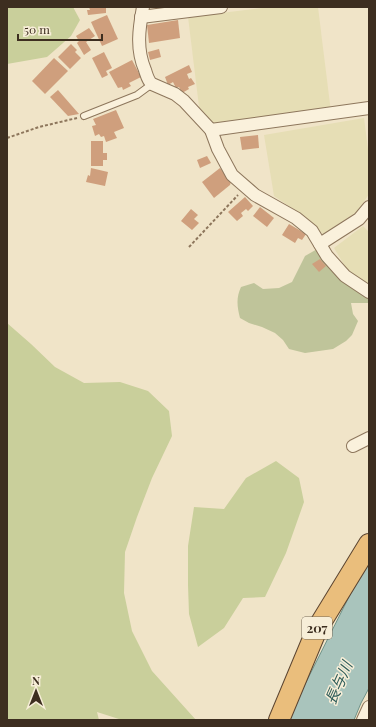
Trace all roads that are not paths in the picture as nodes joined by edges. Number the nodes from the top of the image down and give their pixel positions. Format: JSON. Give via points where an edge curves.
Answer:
{"nodes":[{"id":1,"x":221,"y":7,"type":"edge"},
{"id":2,"x":142,"y":12,"type":"edge"},
{"id":3,"x":152,"y":84,"type":"junction"},
{"id":4,"x":369,"y":110,"type":"edge"},
{"id":5,"x":84,"y":116,"type":"road end"},
{"id":6,"x":211,"y":130,"type":"junction"},
{"id":7,"x":369,"y":207,"type":"edge"},
{"id":8,"x":320,"y":244,"type":"junction"},
{"id":9,"x":369,"y":292,"type":"edge"},
{"id":10,"x":369,"y":438,"type":"edge"},
{"id":11,"x":353,"y":446,"type":"dead end"},
{"id":12,"x":369,"y":544,"type":"edge"},
{"id":13,"x":369,"y":707,"type":"edge"},
{"id":14,"x":279,"y":720,"type":"edge"},
{"id":15,"x":363,"y":720,"type":"edge"}],
"edges":[{"from":1,"to":2,"type":"street"},
{"from":2,"to":3,"type":"street","via":[[138,42],[141,62]]},
{"from":3,"to":5,"type":"lane","via":[[137,95]]},
{"from":3,"to":6,"type":"street","via":[[184,101]]},
{"from":4,"to":6,"type":"street"},
{"from":6,"to":8,"type":"street","via":[[232,175],[255,195],[312,230]]},
{"from":7,"to":8,"type":"street","via":[[359,219]]},
{"from":8,"to":9,"type":"street","via":[[345,276]]},
{"from":10,"to":11,"type":"street"},
{"from":12,"to":14,"type":"highway","number":"207","via":[[317,629]]},
{"from":13,"to":15,"type":"street"}]}
